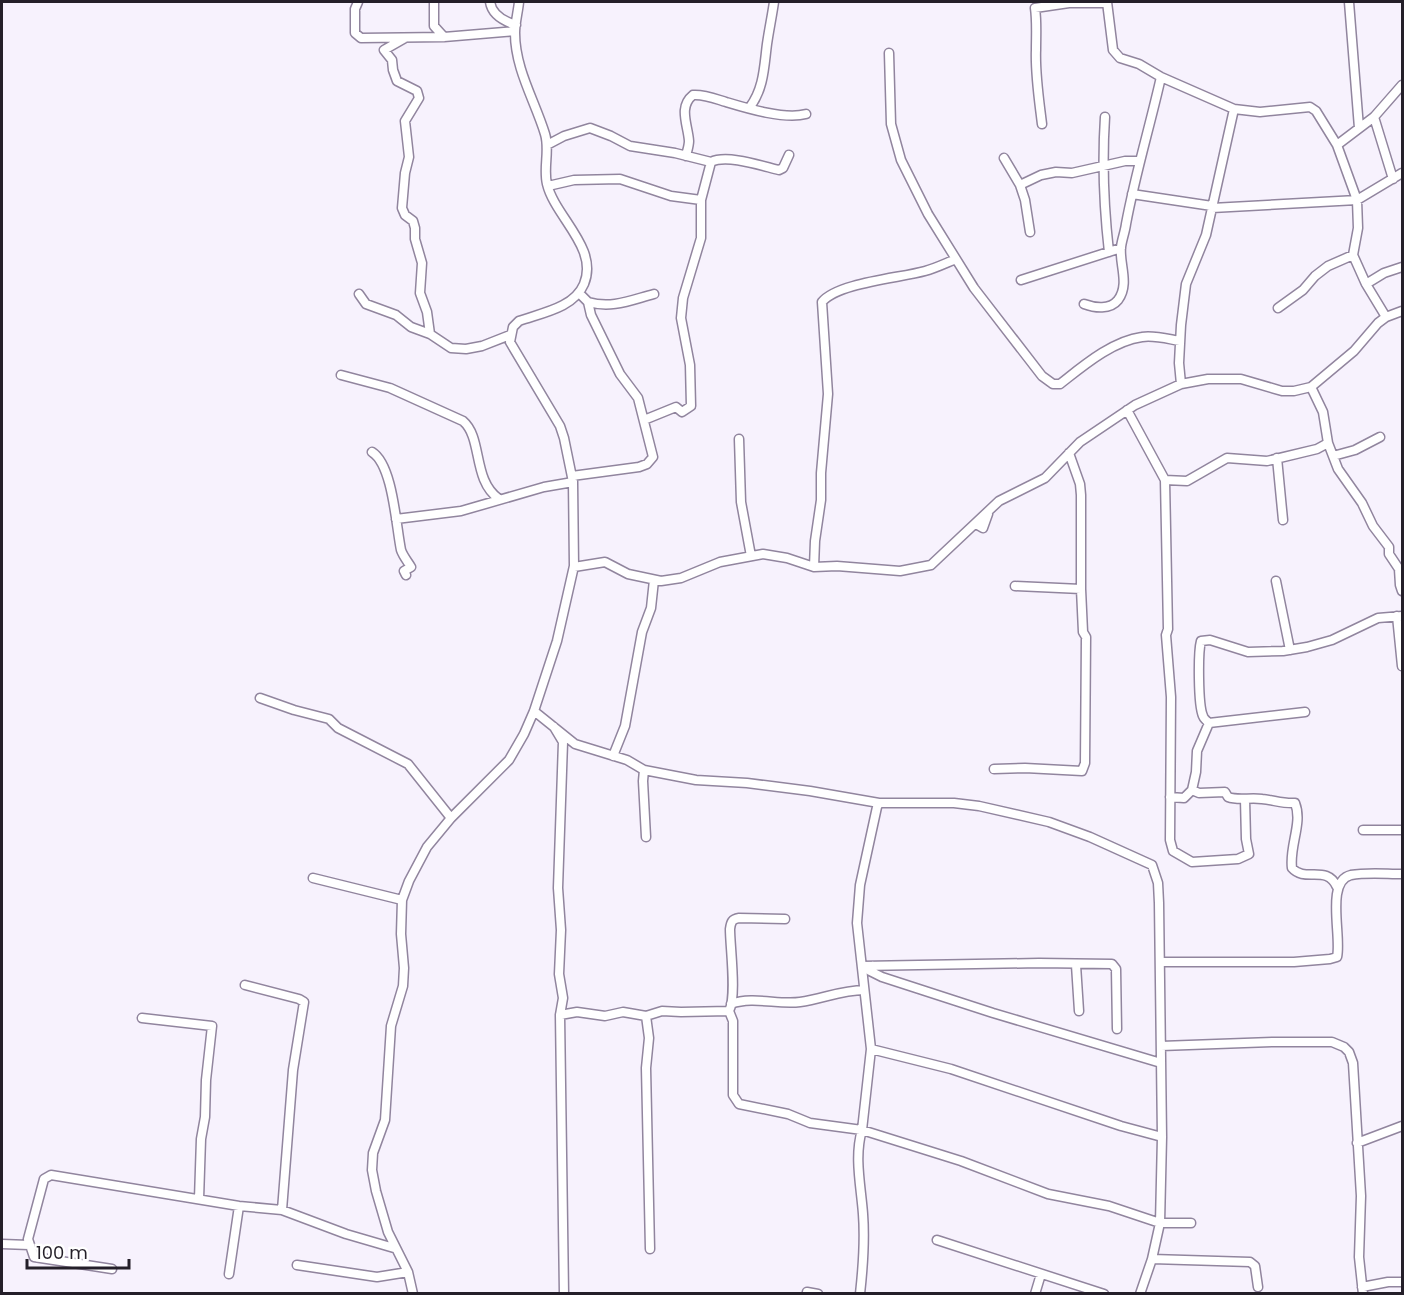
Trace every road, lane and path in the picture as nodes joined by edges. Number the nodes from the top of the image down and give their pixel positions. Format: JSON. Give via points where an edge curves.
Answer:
{"nodes":[{"id":1,"x":357,"y":2,"type":"edge"},
{"id":2,"x":434,"y":2,"type":"edge"},
{"id":3,"x":490,"y":2,"type":"edge"},
{"id":4,"x":519,"y":2,"type":"edge"},
{"id":5,"x":774,"y":2,"type":"edge"},
{"id":6,"x":1107,"y":2,"type":"edge"},
{"id":7,"x":1349,"y":2,"type":"edge"},
{"id":8,"x":1034,"y":4,"type":"edge"},
{"id":9,"x":515,"y":28,"type":"junction"},
{"id":10,"x":444,"y":37,"type":"junction"},
{"id":11,"x":405,"y":38,"type":"junction"},
{"id":12,"x":889,"y":53,"type":"dead end"},
{"id":13,"x":1161,"y":77,"type":"junction"},
{"id":14,"x":1402,"y":84,"type":"edge"},
{"id":15,"x":752,"y":103,"type":"junction"},
{"id":16,"x":1234,"y":109,"type":"junction"},
{"id":17,"x":806,"y":114,"type":"dead end"},
{"id":18,"x":1105,"y":117,"type":"dead end"},
{"id":19,"x":1374,"y":117,"type":"junction"},
{"id":20,"x":1042,"y":124,"type":"dead end"},
{"id":21,"x":1359,"y":128,"type":"junction"},
{"id":22,"x":547,"y":145,"type":"junction"},
{"id":23,"x":1337,"y":145,"type":"junction"},
{"id":24,"x":789,"y":155,"type":"dead end"},
{"id":25,"x":686,"y":156,"type":"junction"},
{"id":26,"x":1004,"y":158,"type":"dead end"},
{"id":27,"x":1140,"y":161,"type":"junction"},
{"id":28,"x":711,"y":162,"type":"junction"},
{"id":29,"x":1104,"y":165,"type":"junction"},
{"id":30,"x":1402,"y":173,"type":"edge"},
{"id":31,"x":1393,"y":180,"type":"junction"},
{"id":32,"x":1020,"y":185,"type":"junction"},
{"id":33,"x":548,"y":186,"type":"junction"},
{"id":34,"x":1132,"y":194,"type":"junction"},
{"id":35,"x":701,"y":200,"type":"junction"},
{"id":36,"x":1357,"y":200,"type":"junction"},
{"id":37,"x":1212,"y":207,"type":"junction"},
{"id":38,"x":1030,"y":232,"type":"dead end"},
{"id":39,"x":1108,"y":248,"type":"junction"},
{"id":40,"x":1121,"y":248,"type":"junction"},
{"id":41,"x":1353,"y":255,"type":"junction"},
{"id":42,"x":956,"y":259,"type":"junction"},
{"id":43,"x":1402,"y":267,"type":"edge"},
{"id":44,"x":1021,"y":280,"type":"dead end"},
{"id":45,"x":1366,"y":284,"type":"junction"},
{"id":46,"x":579,"y":293,"type":"junction"},
{"id":47,"x":359,"y":294,"type":"dead end"},
{"id":48,"x":654,"y":294,"type":"dead end"},
{"id":49,"x":588,"y":302,"type":"junction"},
{"id":50,"x":1084,"y":304,"type":"dead end"},
{"id":51,"x":1278,"y":308,"type":"dead end"},
{"id":52,"x":1402,"y":311,"type":"edge"},
{"id":53,"x":1386,"y":317,"type":"junction"},
{"id":54,"x":430,"y":334,"type":"junction"},
{"id":55,"x":510,"y":335,"type":"junction"},
{"id":56,"x":1180,"y":341,"type":"junction"},
{"id":57,"x":341,"y":375,"type":"dead end"},
{"id":58,"x":1181,"y":384,"type":"junction"},
{"id":59,"x":1311,"y":387,"type":"junction"},
{"id":60,"x":1127,"y":410,"type":"junction"},
{"id":61,"x":644,"y":420,"type":"junction"},
{"id":62,"x":1380,"y":437,"type":"dead end"},
{"id":63,"x":739,"y":439,"type":"dead end"},
{"id":64,"x":1328,"y":443,"type":"junction"},
{"id":65,"x":372,"y":452,"type":"dead end"},
{"id":66,"x":1069,"y":453,"type":"junction"},
{"id":67,"x":1333,"y":456,"type":"junction"},
{"id":68,"x":1277,"y":458,"type":"junction"},
{"id":69,"x":572,"y":479,"type":"junction"},
{"id":70,"x":1165,"y":480,"type":"junction"},
{"id":71,"x":499,"y":499,"type":"junction"},
{"id":72,"x":396,"y":519,"type":"junction"},
{"id":73,"x":1283,"y":520,"type":"dead end"},
{"id":74,"x":751,"y":556,"type":"junction"},
{"id":75,"x":574,"y":567,"type":"junction"},
{"id":76,"x":814,"y":567,"type":"junction"},
{"id":77,"x":406,"y":575,"type":"dead end"},
{"id":78,"x":654,"y":580,"type":"junction"},
{"id":79,"x":1276,"y":581,"type":"dead end"},
{"id":80,"x":1015,"y":586,"type":"dead end"},
{"id":81,"x":1081,"y":589,"type":"junction"},
{"id":82,"x":1402,"y":591,"type":"edge"},
{"id":83,"x":1400,"y":616,"type":"edge"},
{"id":84,"x":1290,"y":650,"type":"junction"},
{"id":85,"x":1402,"y":666,"type":"edge"},
{"id":86,"x":261,"y":698,"type":"dead end"},
{"id":87,"x":534,"y":711,"type":"junction"},
{"id":88,"x":1305,"y":712,"type":"dead end"},
{"id":89,"x":1209,"y":723,"type":"junction"},
{"id":90,"x":554,"y":727,"type":"junction"},
{"id":91,"x":613,"y":756,"type":"junction"},
{"id":92,"x":994,"y":769,"type":"dead end"},
{"id":93,"x":644,"y":770,"type":"junction"},
{"id":94,"x":1192,"y":790,"type":"junction"},
{"id":95,"x":1170,"y":797,"type":"junction"},
{"id":96,"x":1245,"y":799,"type":"junction"},
{"id":97,"x":879,"y":803,"type":"junction"},
{"id":98,"x":452,"y":818,"type":"junction"},
{"id":99,"x":1363,"y":830,"type":"dead end"},
{"id":100,"x":1402,"y":830,"type":"edge"},
{"id":101,"x":646,"y":837,"type":"dead end"},
{"id":102,"x":1402,"y":874,"type":"edge"},
{"id":103,"x":313,"y":878,"type":"dead end"},
{"id":104,"x":1337,"y":887,"type":"junction"},
{"id":105,"x":402,"y":900,"type":"junction"},
{"id":106,"x":785,"y":919,"type":"dead end"},
{"id":107,"x":1160,"y":962,"type":"junction"},
{"id":108,"x":1076,"y":965,"type":"junction"},
{"id":109,"x":862,"y":966,"type":"junction"},
{"id":110,"x":873,"y":966,"type":"junction"},
{"id":111,"x":245,"y":985,"type":"dead end"},
{"id":112,"x":864,"y":990,"type":"junction"},
{"id":113,"x":730,"y":1007,"type":"junction"},
{"id":114,"x":1079,"y":1011,"type":"dead end"},
{"id":115,"x":560,"y":1015,"type":"junction"},
{"id":116,"x":646,"y":1016,"type":"junction"},
{"id":117,"x":142,"y":1018,"type":"dead end"},
{"id":118,"x":1117,"y":1029,"type":"dead end"},
{"id":119,"x":1161,"y":1046,"type":"junction"},
{"id":120,"x":871,"y":1049,"type":"junction"},
{"id":121,"x":1161,"y":1063,"type":"junction"},
{"id":122,"x":1402,"y":1126,"type":"edge"},
{"id":123,"x":862,"y":1130,"type":"junction"},
{"id":124,"x":1162,"y":1137,"type":"junction"},
{"id":125,"x":1357,"y":1143,"type":"junction"},
{"id":126,"x":199,"y":1199,"type":"junction"},
{"id":127,"x":238,"y":1206,"type":"junction"},
{"id":128,"x":282,"y":1210,"type":"junction"},
{"id":129,"x":1160,"y":1223,"type":"junction"},
{"id":130,"x":1191,"y":1223,"type":"dead end"},
{"id":131,"x":937,"y":1240,"type":"dead end"},
{"id":132,"x":2,"y":1244,"type":"edge"},
{"id":133,"x":29,"y":1245,"type":"junction"},
{"id":134,"x":394,"y":1248,"type":"junction"},
{"id":135,"x":650,"y":1249,"type":"dead end"},
{"id":136,"x":1152,"y":1259,"type":"junction"},
{"id":137,"x":297,"y":1265,"type":"dead end"},
{"id":138,"x":112,"y":1269,"type":"dead end"},
{"id":139,"x":408,"y":1272,"type":"junction"},
{"id":140,"x":229,"y":1274,"type":"dead end"},
{"id":141,"x":1041,"y":1275,"type":"junction"},
{"id":142,"x":1402,"y":1281,"type":"edge"},
{"id":143,"x":1258,"y":1287,"type":"dead end"},
{"id":144,"x":1363,"y":1290,"type":"edge"},
{"id":145,"x":807,"y":1292,"type":"dead end"},
{"id":146,"x":413,"y":1293,"type":"edge"},
{"id":147,"x":564,"y":1293,"type":"edge"},
{"id":148,"x":818,"y":1293,"type":"edge"},
{"id":149,"x":860,"y":1293,"type":"edge"},
{"id":150,"x":1035,"y":1293,"type":"edge"},
{"id":151,"x":1104,"y":1293,"type":"edge"},
{"id":152,"x":1140,"y":1293,"type":"edge"}],
"edges":[{"from":1,"to":11,"type":"street","via":[[357,37]]},
{"from":2,"to":10,"type":"street","via":[[434,26]]},
{"from":3,"to":9,"type":"street","via":[[493,12]]},
{"from":4,"to":9,"type":"street"},
{"from":5,"to":15,"type":"street","via":[[764,78]]},
{"from":6,"to":8,"type":"street"},
{"from":6,"to":13,"type":"street","via":[[1115,55]]},
{"from":7,"to":21,"type":"street"},
{"from":8,"to":20,"type":"street"},
{"from":9,"to":10,"type":"street"},
{"from":9,"to":22,"type":"street","via":[[516,50]]},
{"from":10,"to":11,"type":"street"},
{"from":11,"to":54,"type":"street","via":[[384,50],[392,60],[397,81],[418,93],[418,102],[405,121],[409,158],[402,208],[415,228],[414,239],[422,263],[420,293]]},
{"from":12,"to":42,"type":"street","via":[[891,124],[901,160]]},
{"from":13,"to":16,"type":"street"},
{"from":13,"to":27,"type":"street"},
{"from":14,"to":19,"type":"street"},
{"from":15,"to":17,"type":"street","via":[[760,110],[790,116]]},
{"from":15,"to":25,"type":"street","via":[[693,95],[688,99],[684,118],[689,139]]},
{"from":16,"to":23,"type":"street","via":[[1260,112],[1310,107]]},
{"from":16,"to":37,"type":"street"},
{"from":18,"to":29,"type":"street"},
{"from":19,"to":21,"type":"street"},
{"from":19,"to":31,"type":"street"},
{"from":21,"to":23,"type":"street"},
{"from":22,"to":25,"type":"street","via":[[590,128],[630,146]]},
{"from":22,"to":33,"type":"street"},
{"from":23,"to":36,"type":"street"},
{"from":24,"to":28,"type":"street","via":[[778,170],[726,160]]},
{"from":25,"to":28,"type":"street"},
{"from":26,"to":32,"type":"street"},
{"from":27,"to":29,"type":"street"},
{"from":27,"to":34,"type":"street"},
{"from":28,"to":35,"type":"street"},
{"from":29,"to":32,"type":"street","via":[[1041,175]]},
{"from":29,"to":39,"type":"street"},
{"from":30,"to":31,"type":"street"},
{"from":31,"to":36,"type":"street"},
{"from":32,"to":38,"type":"street"},
{"from":33,"to":35,"type":"street","via":[[574,180],[620,179],[671,196]]},
{"from":33,"to":46,"type":"street","via":[[585,253],[586,276]]},
{"from":34,"to":37,"type":"street"},
{"from":34,"to":40,"type":"street"},
{"from":35,"to":61,"type":"street","via":[[701,238],[681,318],[690,365],[691,406],[682,412],[676,407]]},
{"from":36,"to":37,"type":"street"},
{"from":36,"to":41,"type":"street","via":[[1358,228]]},
{"from":37,"to":56,"type":"street","via":[[1206,235],[1186,284]]},
{"from":39,"to":40,"type":"street"},
{"from":39,"to":44,"type":"street"},
{"from":40,"to":50,"type":"street","via":[[1124,279],[1117,302],[1102,307]]},
{"from":41,"to":45,"type":"street"},
{"from":41,"to":51,"type":"street","via":[[1328,266]]},
{"from":42,"to":56,"type":"street","via":[[1032,364],[1053,384],[1060,384],[1107,350],[1132,339],[1144,336]]},
{"from":42,"to":76,"type":"street","via":[[925,271],[843,289],[822,302],[828,394]]},
{"from":43,"to":45,"type":"street"},
{"from":45,"to":53,"type":"street"},
{"from":46,"to":49,"type":"street"},
{"from":46,"to":55,"type":"street","via":[[565,305],[519,321]]},
{"from":47,"to":54,"type":"street","via":[[366,304]]},
{"from":48,"to":49,"type":"street","via":[[610,305]]},
{"from":49,"to":61,"type":"street","via":[[620,374],[638,398]]},
{"from":52,"to":53,"type":"street"},
{"from":53,"to":59,"type":"street","via":[[1354,351]]},
{"from":54,"to":55,"type":"street","via":[[451,348],[466,349]]},
{"from":55,"to":69,"type":"street","via":[[513,349],[560,426]]},
{"from":56,"to":58,"type":"street"},
{"from":57,"to":71,"type":"street","via":[[390,388],[463,421],[473,438],[484,481]]},
{"from":58,"to":59,"type":"street","via":[[1241,380],[1282,391]]},
{"from":58,"to":60,"type":"street"},
{"from":59,"to":64,"type":"street","via":[[1323,412]]},
{"from":60,"to":66,"type":"street","via":[[1080,441]]},
{"from":60,"to":70,"type":"street"},
{"from":61,"to":69,"type":"street","via":[[653,457],[647,464]]},
{"from":62,"to":67,"type":"street"},
{"from":63,"to":74,"type":"street","via":[[741,502]]},
{"from":64,"to":67,"type":"street"},
{"from":64,"to":68,"type":"street"},
{"from":65,"to":72,"type":"street","via":[[384,466]]},
{"from":66,"to":76,"type":"street","via":[[1045,478],[999,501],[988,513],[983,528],[976,524],[937,561],[900,571]]},
{"from":66,"to":81,"type":"street","via":[[1081,495]]},
{"from":67,"to":82,"type":"street","via":[[1389,547],[1399,570]]},
{"from":68,"to":70,"type":"street","via":[[1227,459],[1187,481]]},
{"from":68,"to":73,"type":"street"},
{"from":69,"to":71,"type":"street"},
{"from":69,"to":75,"type":"street"},
{"from":70,"to":95,"type":"street"},
{"from":71,"to":72,"type":"street","via":[[461,511]]},
{"from":72,"to":77,"type":"street","via":[[401,552],[411,567],[404,571]]},
{"from":74,"to":76,"type":"street","via":[[774,555]]},
{"from":74,"to":78,"type":"street","via":[[720,562],[681,578]]},
{"from":75,"to":78,"type":"street","via":[[604,562],[628,574]]},
{"from":75,"to":87,"type":"street","via":[[560,631]]},
{"from":78,"to":91,"type":"street","via":[[625,726]]},
{"from":79,"to":84,"type":"street"},
{"from":80,"to":81,"type":"street"},
{"from":81,"to":92,"type":"street","via":[[1086,637],[1082,771]]},
{"from":83,"to":84,"type":"street","via":[[1369,621],[1332,640]]},
{"from":83,"to":85,"type":"street"},
{"from":84,"to":89,"type":"street","via":[[1248,652],[1202,641],[1200,692],[1203,717]]},
{"from":86,"to":98,"type":"street","via":[[329,718],[338,728],[408,764]]},
{"from":87,"to":90,"type":"street"},
{"from":87,"to":98,"type":"street","via":[[509,760]]},
{"from":88,"to":89,"type":"street"},
{"from":89,"to":94,"type":"street","via":[[1197,751]]},
{"from":90,"to":91,"type":"street","via":[[580,747]]},
{"from":90,"to":115,"type":"street","via":[[563,742],[558,888],[563,998]]},
{"from":91,"to":93,"type":"street"},
{"from":93,"to":97,"type":"street"},
{"from":93,"to":101,"type":"street"},
{"from":94,"to":95,"type":"street","via":[[1184,798]]},
{"from":94,"to":96,"type":"street","via":[[1225,792],[1228,797]]},
{"from":95,"to":96,"type":"street","via":[[1173,851],[1192,862],[1238,859],[1249,854]]},
{"from":96,"to":104,"type":"street","via":[[1295,803],[1292,867],[1298,873],[1327,875]]},
{"from":97,"to":107,"type":"street","via":[[954,803],[1001,810],[1049,822],[1152,865],[1158,883]]},
{"from":97,"to":109,"type":"street","via":[[857,923]]},
{"from":98,"to":105,"type":"street","via":[[427,847]]},
{"from":99,"to":100,"type":"street"},
{"from":102,"to":104,"type":"street","via":[[1351,876]]},
{"from":103,"to":105,"type":"street"},
{"from":104,"to":107,"type":"street","via":[[1337,957],[1294,962]]},
{"from":105,"to":134,"type":"street","via":[[403,986],[390,1035],[385,1120],[372,1161],[376,1191]]},
{"from":106,"to":113,"type":"street","via":[[739,918],[732,922]]},
{"from":107,"to":119,"type":"street"},
{"from":108,"to":110,"type":"street"},
{"from":108,"to":114,"type":"street"},
{"from":108,"to":118,"type":"street","via":[[1115,966]]},
{"from":109,"to":110,"type":"street"},
{"from":109,"to":112,"type":"street"},
{"from":110,"to":121,"type":"street","via":[[870,971],[882,977]]},
{"from":111,"to":128,"type":"street","via":[[304,1002],[293,1070]]},
{"from":112,"to":113,"type":"street","via":[[848,990],[802,1002],[745,1001]]},
{"from":112,"to":120,"type":"street"},
{"from":113,"to":116,"type":"street","via":[[662,1011]]},
{"from":113,"to":123,"type":"street","via":[[735,1101],[810,1123]]},
{"from":115,"to":116,"type":"street","via":[[577,1012],[605,1016],[623,1012]]},
{"from":115,"to":147,"type":"street"},
{"from":116,"to":135,"type":"street"},
{"from":117,"to":126,"type":"street","via":[[212,1026]]},
{"from":119,"to":121,"type":"street"},
{"from":119,"to":125,"type":"street","via":[[1301,1041],[1332,1042],[1344,1047],[1353,1063]]},
{"from":120,"to":123,"type":"street"},
{"from":120,"to":124,"type":"street","via":[[951,1069]]},
{"from":121,"to":124,"type":"street"},
{"from":122,"to":125,"type":"street"},
{"from":123,"to":129,"type":"street","via":[[968,1163],[1048,1194],[1109,1206]]},
{"from":123,"to":149,"type":"street"},
{"from":124,"to":129,"type":"street"},
{"from":125,"to":144,"type":"street"},
{"from":126,"to":127,"type":"street"},
{"from":126,"to":133,"type":"street","via":[[51,1175],[41,1187]]},
{"from":127,"to":128,"type":"street"},
{"from":127,"to":140,"type":"street"},
{"from":128,"to":134,"type":"street"},
{"from":129,"to":130,"type":"street"},
{"from":129,"to":136,"type":"street"},
{"from":131,"to":141,"type":"street"},
{"from":132,"to":133,"type":"street"},
{"from":133,"to":138,"type":"street","via":[[34,1257]]},
{"from":134,"to":139,"type":"street"},
{"from":136,"to":143,"type":"street","via":[[1250,1262],[1255,1266]]},
{"from":136,"to":152,"type":"street"},
{"from":137,"to":139,"type":"street","via":[[377,1277]]},
{"from":139,"to":146,"type":"street"},
{"from":141,"to":150,"type":"street"},
{"from":141,"to":151,"type":"street"},
{"from":142,"to":144,"type":"street"},
{"from":145,"to":148,"type":"street"}]}
